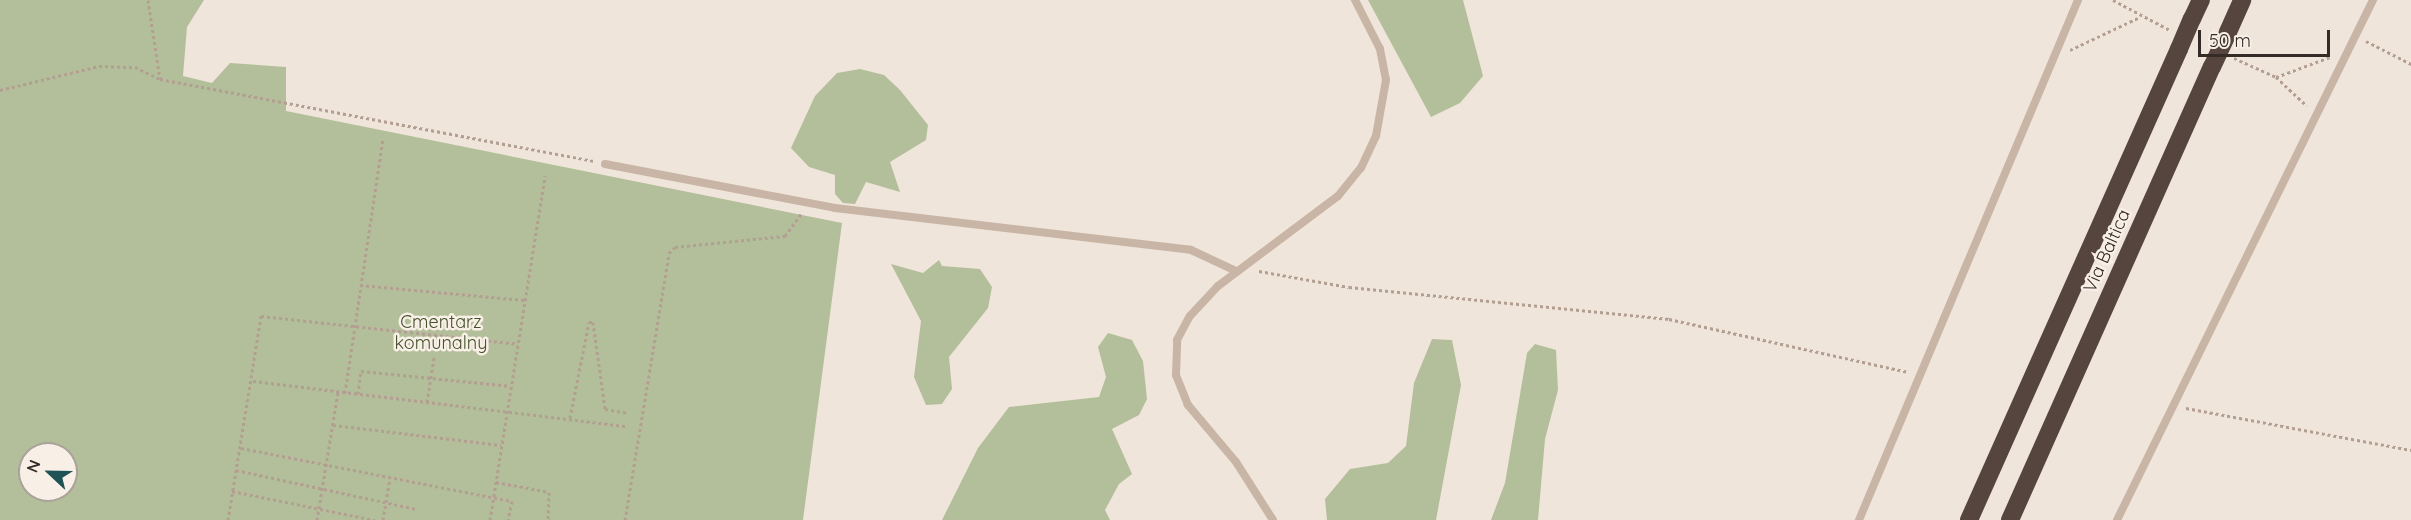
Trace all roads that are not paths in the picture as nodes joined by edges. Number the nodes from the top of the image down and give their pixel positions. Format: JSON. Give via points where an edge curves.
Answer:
{"nodes":[{"id":1,"x":1355,"y":0,"type":"edge"},
{"id":2,"x":2078,"y":0,"type":"edge"},
{"id":3,"x":2201,"y":0,"type":"edge"},
{"id":4,"x":2242,"y":0,"type":"edge"},
{"id":5,"x":2373,"y":0,"type":"edge"},
{"id":6,"x":605,"y":164,"type":"road end"},
{"id":7,"x":1236,"y":271,"type":"junction"},
{"id":8,"x":1273,"y":520,"type":"edge"},
{"id":9,"x":1859,"y":520,"type":"edge"},
{"id":10,"x":1969,"y":520,"type":"edge"},
{"id":11,"x":2010,"y":520,"type":"edge"},
{"id":12,"x":2117,"y":520,"type":"edge"}],
"edges":[{"from":1,"to":7,"type":"lane","via":[[1380,49],[1386,80],[1376,136],[1361,168],[1338,196]]},
{"from":2,"to":9,"type":"lane"},
{"from":3,"to":10,"type":"highway","name":"Via Baltica","bridge":true},
{"from":4,"to":11,"type":"highway","name":"Via Baltica","bridge":true},
{"from":5,"to":12,"type":"lane"},
{"from":6,"to":7,"type":"lane","via":[[807,203],[1191,250]]},
{"from":7,"to":8,"type":"lane","via":[[1190,316],[1178,340],[1176,375],[1188,405],[1236,462]]}]}
